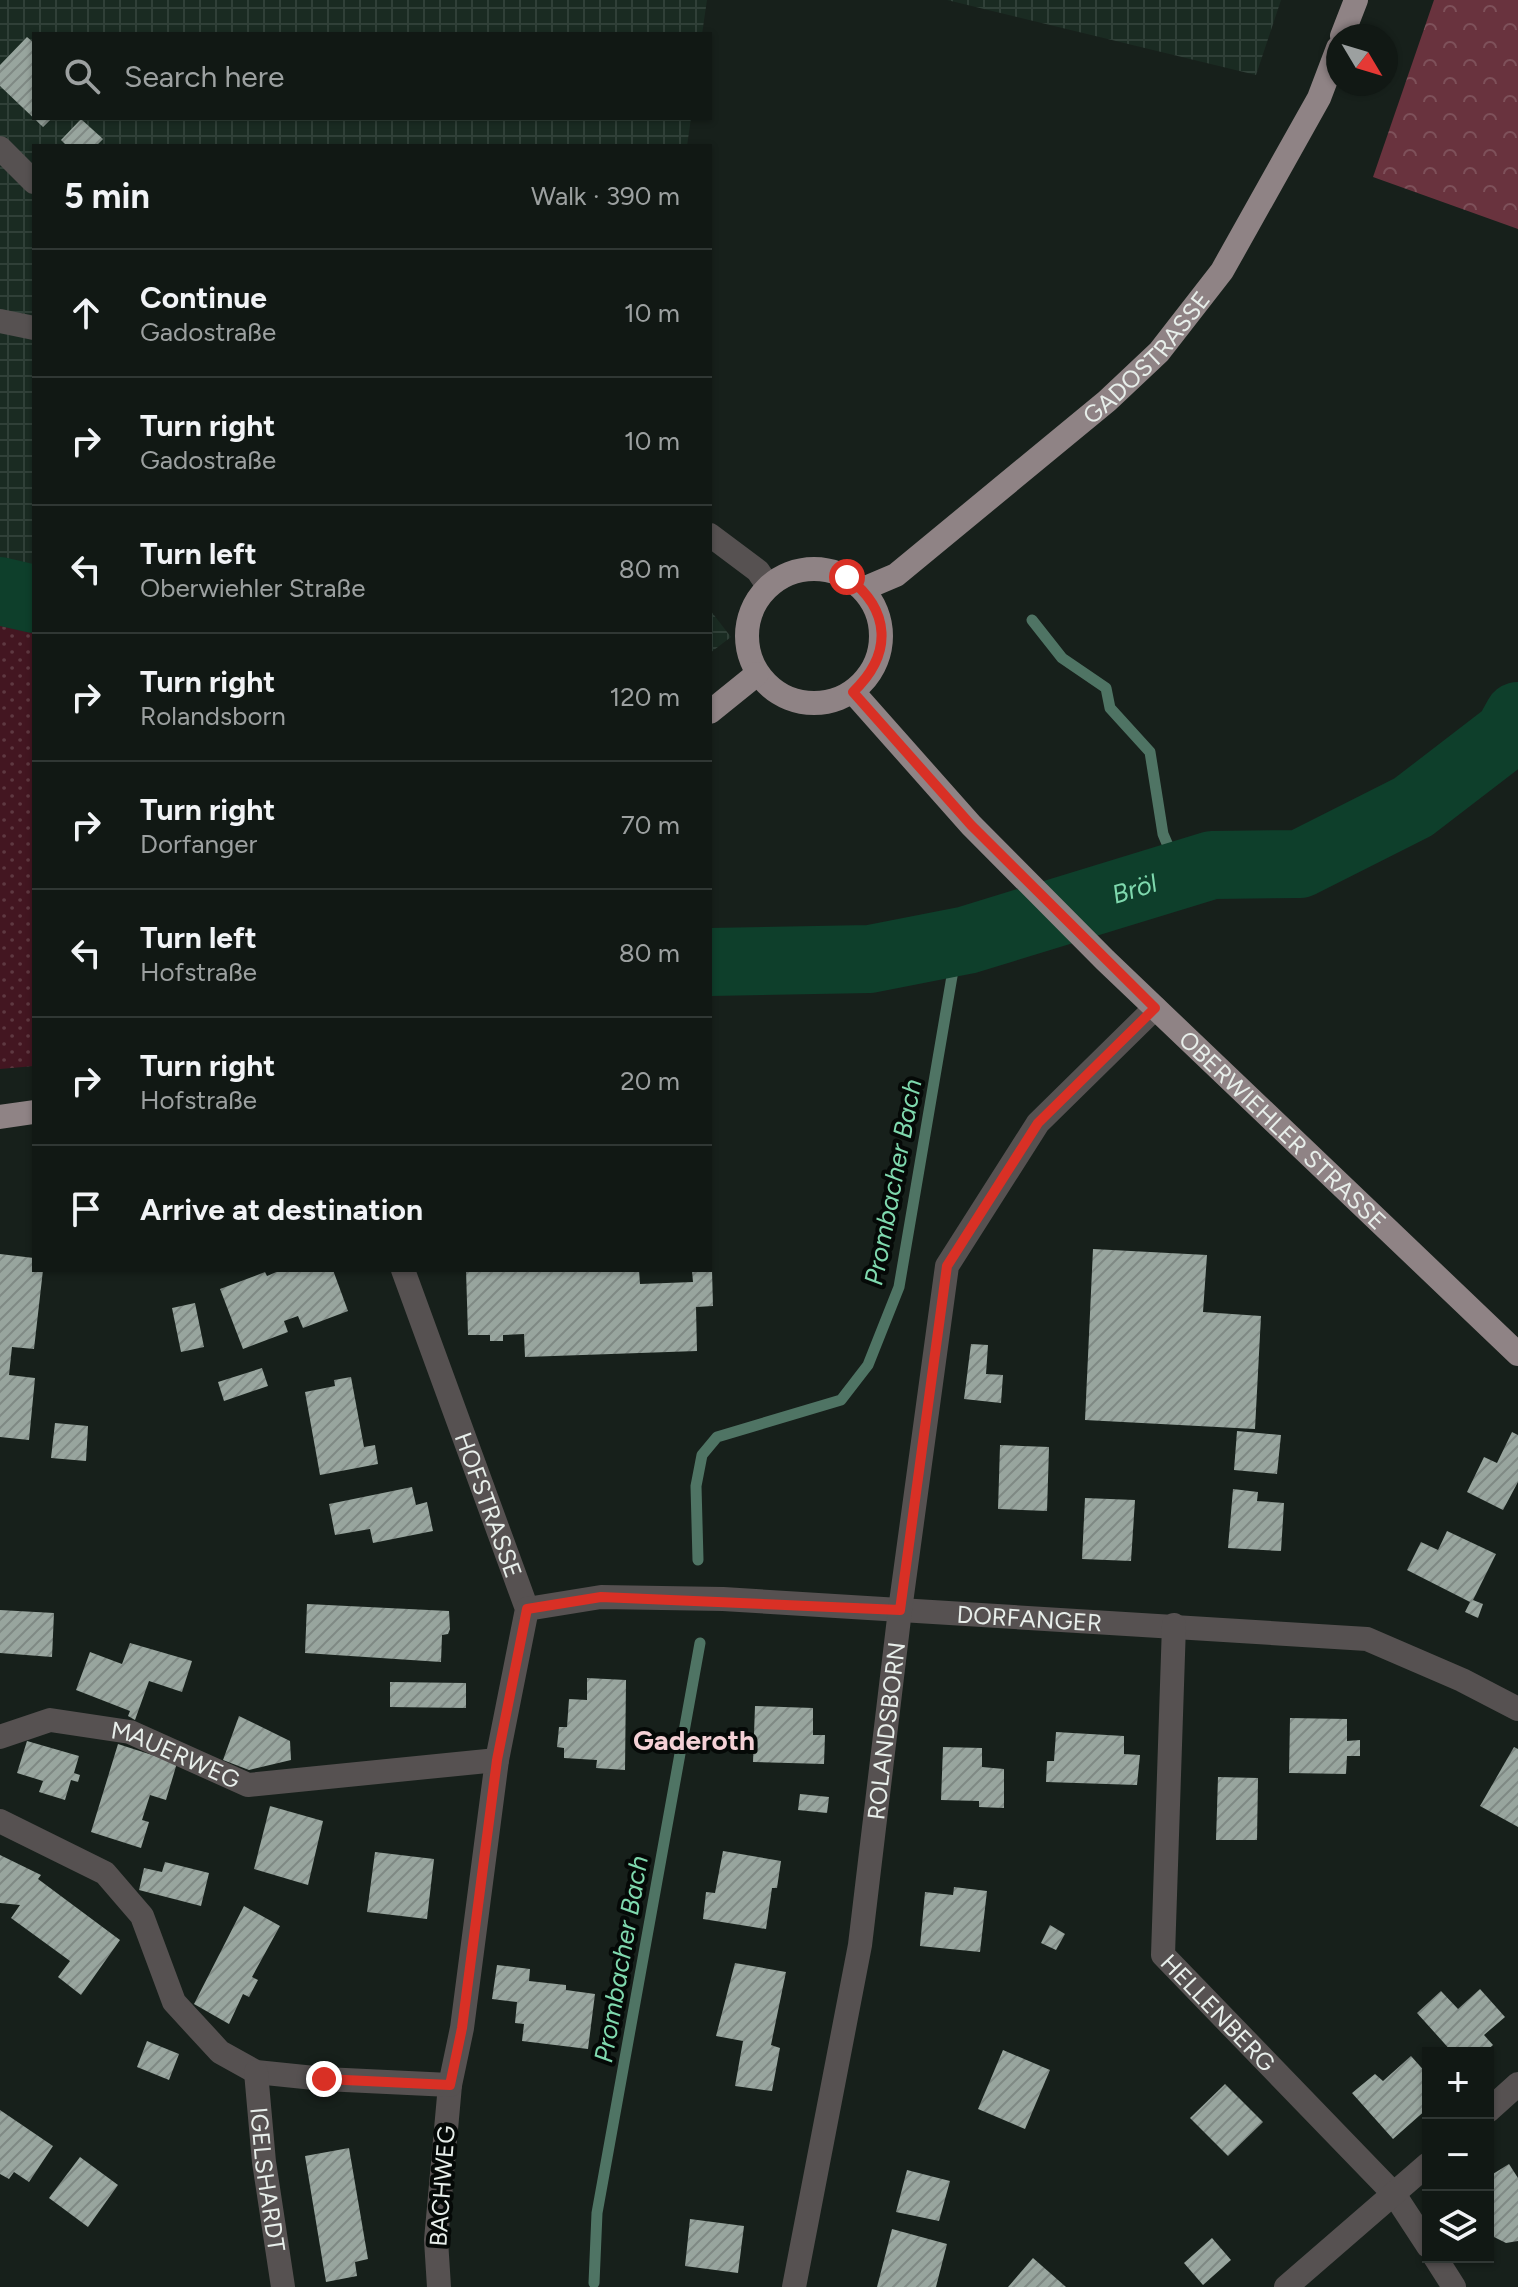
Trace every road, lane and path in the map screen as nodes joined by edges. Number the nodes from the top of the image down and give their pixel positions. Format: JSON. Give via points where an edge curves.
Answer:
{"nodes":[{"id":1,"x":1356,"y":0,"type":"edge"},
{"id":2,"x":1347,"y":24,"type":"edge"},
{"id":3,"x":1326,"y":80,"type":"edge"},
{"id":4,"x":0,"y":148,"type":"edge"},
{"id":5,"x":32,"y":180,"type":"edge"},
{"id":6,"x":0,"y":321,"type":"edge"},
{"id":7,"x":32,"y":328,"type":"edge"},
{"id":8,"x":712,"y":536,"type":"edge"},
{"id":9,"x":768,"y":586,"type":"junction"},
{"id":10,"x":863,"y":589,"type":"junction"},
{"id":11,"x":757,"y":674,"type":"junction"},
{"id":12,"x":853,"y":692,"type":"junction"},
{"id":13,"x":712,"y":710,"type":"edge"},
{"id":14,"x":1155,"y":1008,"type":"junction"},
{"id":15,"x":32,"y":1112,"type":"edge"},
{"id":16,"x":0,"y":1117,"type":"edge"},
{"id":17,"x":404,"y":1272,"type":"edge"},
{"id":18,"x":1518,"y":1354,"type":"edge"},
{"id":19,"x":527,"y":1609,"type":"junction"},
{"id":20,"x":900,"y":1610,"type":"junction"},
{"id":21,"x":1174,"y":1625,"type":"junction"},
{"id":22,"x":1518,"y":1709,"type":"edge"},
{"id":23,"x":0,"y":1737,"type":"edge"},
{"id":24,"x":497,"y":1760,"type":"junction"},
{"id":25,"x":0,"y":1821,"type":"edge"},
{"id":26,"x":256,"y":2072,"type":"junction"},
{"id":27,"x":1518,"y":2084,"type":"edge"},
{"id":28,"x":450,"y":2085,"type":"junction"},
{"id":29,"x":1494,"y":2106,"type":"edge"},
{"id":30,"x":1422,"y":2169,"type":"edge"},
{"id":31,"x":1394,"y":2194,"type":"junction"},
{"id":32,"x":1422,"y":2237,"type":"edge"},
{"id":33,"x":1439,"y":2263,"type":"edge"},
{"id":34,"x":283,"y":2287,"type":"edge"},
{"id":35,"x":439,"y":2287,"type":"edge"},
{"id":36,"x":794,"y":2287,"type":"edge"},
{"id":37,"x":1286,"y":2287,"type":"edge"},
{"id":38,"x":1454,"y":2287,"type":"edge"}],
"edges":[{"from":1,"to":2,"type":"main road"},
{"from":3,"to":10,"type":"main road","name":"GADOSTRASSE","via":[[1222,271],[1159,352],[896,575]]},
{"from":4,"to":5,"type":"street"},
{"from":6,"to":7,"type":"street"},
{"from":8,"to":9,"type":"street","via":[[758,571]]},
{"from":9,"to":10,"type":"main road","via":[[806,569],[837,573]]},
{"from":9,"to":11,"type":"main road","via":[[756,601],[747,628]]},
{"from":10,"to":12,"type":"main road","via":[[881,624],[882,643],[872,670]]},
{"from":11,"to":12,"type":"main road","via":[[772,689],[801,702],[833,701]]},
{"from":11,"to":13,"type":"main road"},
{"from":12,"to":14,"type":"main road","name":"OBERWIEHLER STRASSE","via":[[971,825]]},
{"from":14,"to":18,"type":"main road","name":"OBERWIEHLER STRASSE"},
{"from":14,"to":20,"type":"street","name":"ROLANDSBORN","via":[[1038,1123],[947,1266]]},
{"from":15,"to":16,"type":"main road"},
{"from":17,"to":19,"type":"street","name":"HOFSTRASSE"},
{"from":19,"to":20,"type":"street","name":"DORFANGER","via":[[601,1597]]},
{"from":19,"to":24,"type":"street","name":"HOFSTRASSE"},
{"from":20,"to":21,"type":"street","name":"DORFANGER"},
{"from":20,"to":36,"type":"street","name":"ROLANDSBORN","via":[[860,1945]]},
{"from":21,"to":22,"type":"street","name":"DORFANGER","via":[[1367,1639]]},
{"from":21,"to":31,"type":"street","name":"HELLENBERG","via":[[1163,1955]]},
{"from":23,"to":24,"type":"street","name":"MAUERWEG","via":[[50,1720],[130,1732],[248,1785]]},
{"from":24,"to":28,"type":"street","name":"HOFSTRASSE"},
{"from":25,"to":26,"type":"street","via":[[105,1873],[142,1916],[174,2002],[220,2052]]},
{"from":26,"to":28,"type":"street"},
{"from":26,"to":34,"type":"street","name":"IGELSHARDT"},
{"from":27,"to":29,"type":"street"},
{"from":28,"to":35,"type":"street","name":"BACHWEG","via":[[436,2240]]},
{"from":30,"to":31,"type":"street"},
{"from":31,"to":32,"type":"street","name":"HELLENBERG"},
{"from":31,"to":37,"type":"street"},
{"from":33,"to":38,"type":"street"}]}
